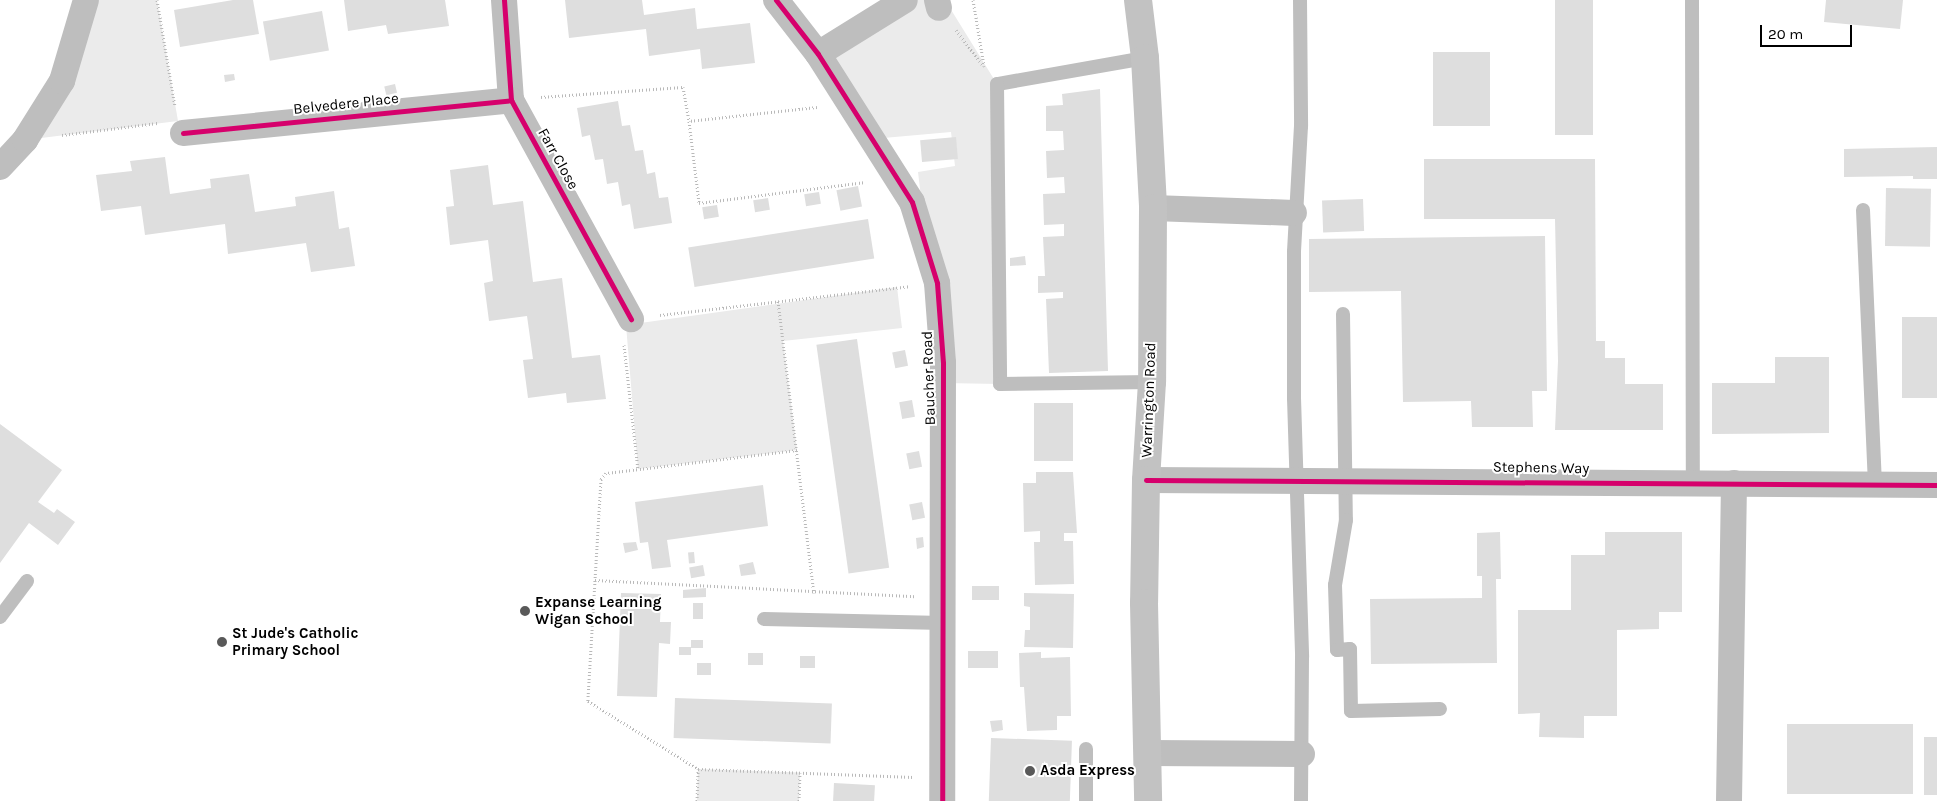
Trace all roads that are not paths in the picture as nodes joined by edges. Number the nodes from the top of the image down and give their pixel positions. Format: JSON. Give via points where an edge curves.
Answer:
{"nodes":[{"id":1,"x":86,"y":0,"type":"edge"},
{"id":2,"x":504,"y":0,"type":"edge"},
{"id":3,"x":776,"y":0,"type":"edge"},
{"id":4,"x":905,"y":0,"type":"edge"},
{"id":5,"x":1138,"y":0,"type":"edge"},
{"id":6,"x":1300,"y":0,"type":"edge"},
{"id":7,"x":1692,"y":0,"type":"edge"},
{"id":8,"x":818,"y":54,"type":"junction"},
{"id":9,"x":1145,"y":58,"type":"junction"},
{"id":10,"x":511,"y":100,"type":"junction"},
{"id":11,"x":181,"y":127,"type":"road end"},
{"id":12,"x":0,"y":167,"type":"edge"},
{"id":13,"x":1153,"y":208,"type":"junction"},
{"id":14,"x":1863,"y":210,"type":"dead end"},
{"id":15,"x":1294,"y":213,"type":"junction"},
{"id":16,"x":1343,"y":314,"type":"dead end"},
{"id":17,"x":631,"y":318,"type":"road end"},
{"id":18,"x":1152,"y":382,"type":"junction"},
{"id":19,"x":1296,"y":479,"type":"junction"},
{"id":20,"x":1346,"y":479,"type":"junction"},
{"id":21,"x":1146,"y":480,"type":"junction"},
{"id":22,"x":1693,"y":482,"type":"junction"},
{"id":23,"x":1734,"y":483,"type":"junction"},
{"id":24,"x":1875,"y":484,"type":"junction"},
{"id":25,"x":1937,"y":485,"type":"edge"},
{"id":26,"x":27,"y":581,"type":"dead end"},
{"id":27,"x":943,"y":611,"type":"junction"},
{"id":28,"x":0,"y":617,"type":"edge"},
{"id":29,"x":764,"y":618,"type":"dead end"},
{"id":30,"x":1440,"y":709,"type":"dead end"},
{"id":31,"x":1086,"y":749,"type":"dead end"},
{"id":32,"x":1148,"y":753,"type":"junction"},
{"id":33,"x":1302,"y":754,"type":"junction"},
{"id":34,"x":942,"y":790,"type":"edge"},
{"id":35,"x":1086,"y":801,"type":"edge"},
{"id":36,"x":1148,"y":801,"type":"edge"},
{"id":37,"x":1301,"y":801,"type":"edge"},
{"id":38,"x":1729,"y":801,"type":"edge"}],
"edges":[{"from":1,"to":12,"type":"street","via":[[62,81],[25,140]]},
{"from":2,"to":10,"type":"street","name":"Farr Close"},
{"from":3,"to":8,"type":"street","name":"Baucher Road"},
{"from":4,"to":8,"type":"street"},
{"from":5,"to":9,"type":"main road","name":"Warrington Road"},
{"from":6,"to":15,"type":"lane","via":[[1300,126]]},
{"from":7,"to":22,"type":"lane"},
{"from":8,"to":27,"type":"street","name":"Baucher Road","via":[[912,202],[937,282],[944,370]]},
{"from":9,"to":13,"type":"main road","name":"Warrington Road"},
{"from":9,"to":18,"type":"lane","via":[[997,84],[1000,384]]},
{"from":10,"to":11,"type":"street","name":"Belvedere Place"},
{"from":10,"to":17,"type":"street","name":"Farr Close"},
{"from":13,"to":15,"type":"street"},
{"from":13,"to":18,"type":"main road","name":"Warrington Road"},
{"from":14,"to":24,"type":"lane"},
{"from":15,"to":19,"type":"lane"},
{"from":16,"to":20,"type":"lane"},
{"from":18,"to":21,"type":"main road","name":"Warrington Road"},
{"from":19,"to":20,"type":"street","name":"Stephens Way"},
{"from":19,"to":21,"type":"street","name":"Stephens Way"},
{"from":19,"to":33,"type":"lane"},
{"from":20,"to":22,"type":"street","name":"Stephens Way"},
{"from":20,"to":30,"type":"lane","via":[[1346,520],[1335,585],[1337,650],[1350,649],[1351,711]]},
{"from":21,"to":32,"type":"main road","name":"Warrington Road","via":[[1144,602]]},
{"from":22,"to":23,"type":"street","name":"Stephens Way"},
{"from":23,"to":24,"type":"street","name":"Stephens Way"},
{"from":23,"to":38,"type":"street"},
{"from":24,"to":25,"type":"street","name":"Stephens Way"},
{"from":26,"to":28,"type":"lane"},
{"from":27,"to":29,"type":"lane"},
{"from":27,"to":34,"type":"street","name":"Baucher Road"},
{"from":31,"to":35,"type":"lane"},
{"from":32,"to":33,"type":"street"},
{"from":32,"to":36,"type":"main road","name":"Warrington Road"},
{"from":33,"to":37,"type":"lane"}]}
